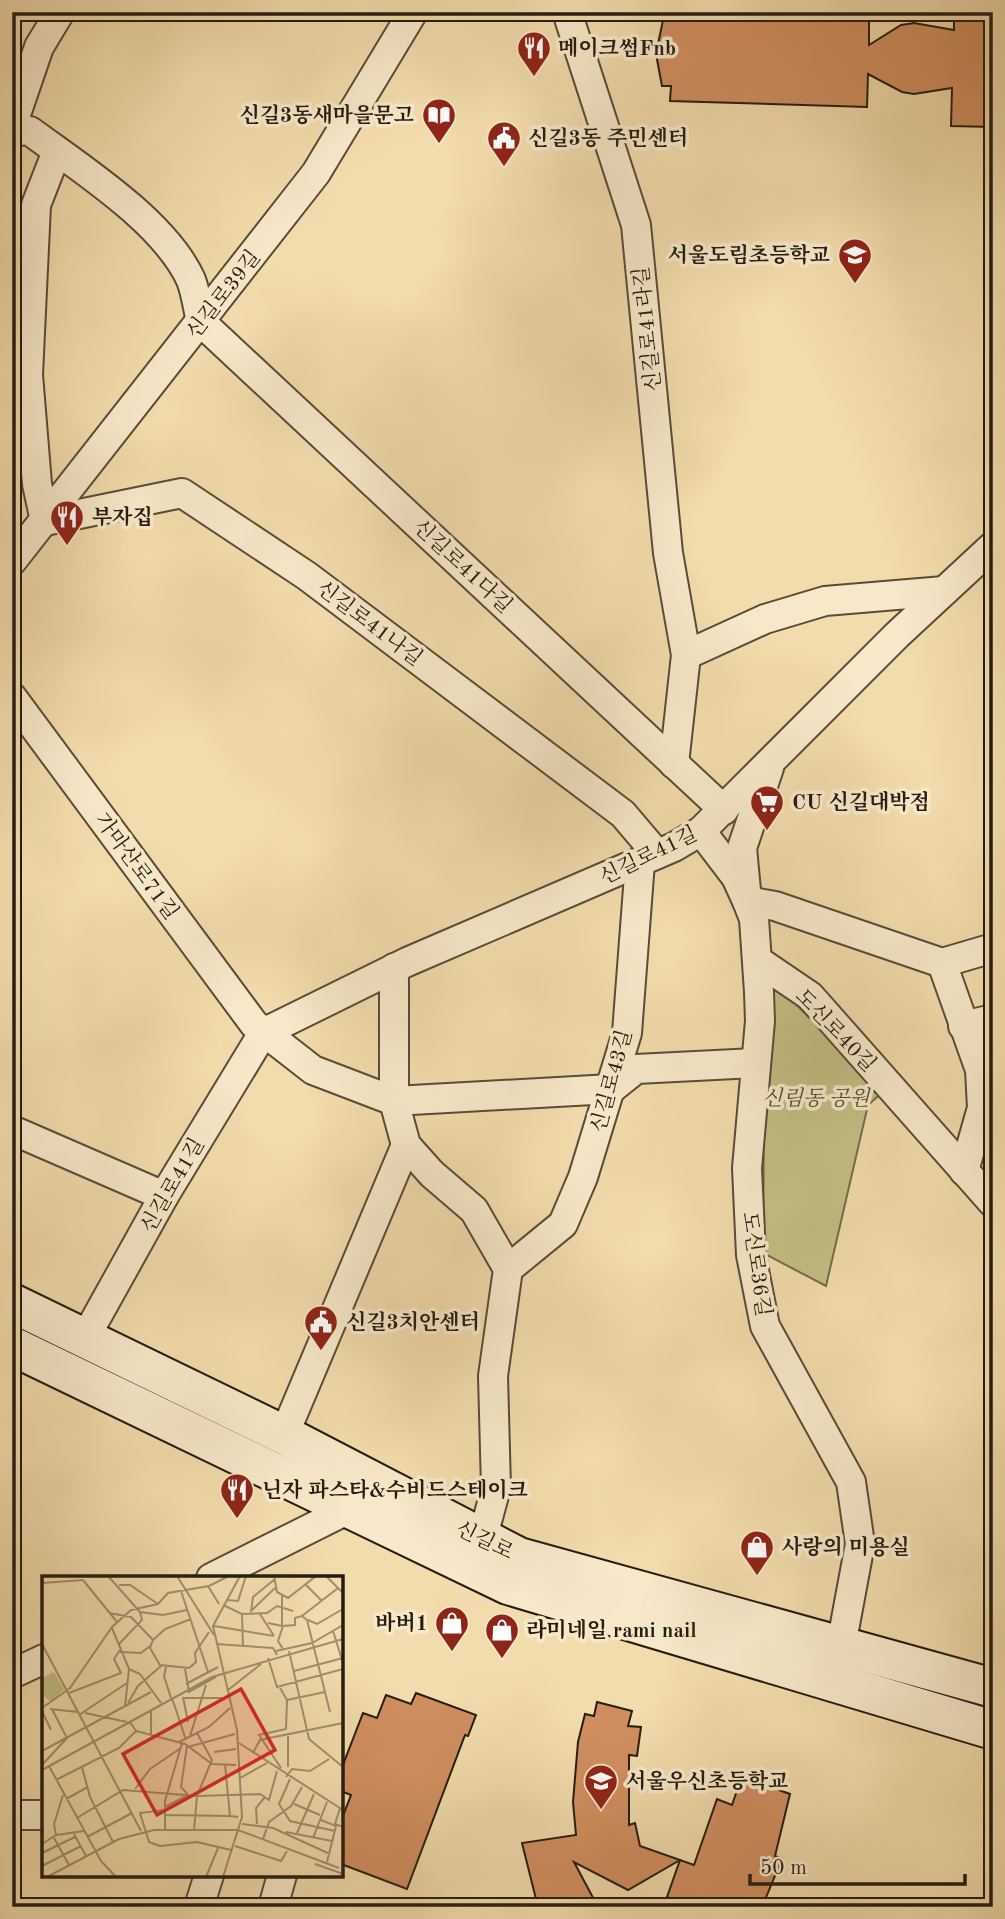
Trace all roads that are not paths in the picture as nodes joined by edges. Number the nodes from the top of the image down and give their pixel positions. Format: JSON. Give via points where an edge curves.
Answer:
{"nodes":[{"id":1,"x":60,"y":12,"type":"edge"},
{"id":2,"x":414,"y":12,"type":"edge"},
{"id":3,"x":567,"y":12,"type":"edge"},
{"id":4,"x":12,"y":128,"type":"edge"},
{"id":5,"x":57,"y":151,"type":"junction"},
{"id":6,"x":201,"y":322,"type":"junction"},
{"id":7,"x":44,"y":521,"type":"junction"},
{"id":8,"x":993,"y":546,"type":"edge"},
{"id":9,"x":12,"y":561,"type":"edge"},
{"id":10,"x":944,"y":591,"type":"junction"},
{"id":11,"x":686,"y":655,"type":"junction"},
{"id":12,"x":12,"y":697,"type":"edge"},
{"id":13,"x":771,"y":762,"type":"junction"},
{"id":14,"x":674,"y":764,"type":"junction"},
{"id":15,"x":724,"y":810,"type":"junction"},
{"id":16,"x":701,"y":831,"type":"junction"},
{"id":17,"x":648,"y":858,"type":"junction"},
{"id":18,"x":747,"y":901,"type":"junction"},
{"id":19,"x":993,"y":948,"type":"edge"},
{"id":20,"x":757,"y":960,"type":"junction"},
{"id":21,"x":942,"y":963,"type":"junction"},
{"id":22,"x":394,"y":968,"type":"junction"},
{"id":23,"x":993,"y":1019,"type":"edge"},
{"id":24,"x":963,"y":1026,"type":"junction"},
{"id":25,"x":263,"y":1033,"type":"junction"},
{"id":26,"x":755,"y":1063,"type":"junction"},
{"id":27,"x":611,"y":1089,"type":"junction"},
{"id":28,"x":394,"y":1101,"type":"junction"},
{"id":29,"x":12,"y":1129,"type":"edge"},
{"id":30,"x":406,"y":1145,"type":"junction"},
{"id":31,"x":964,"y":1171,"type":"junction"},
{"id":32,"x":164,"y":1196,"type":"junction"},
{"id":33,"x":993,"y":1203,"type":"edge"},
{"id":34,"x":508,"y":1269,"type":"junction"},
{"id":35,"x":12,"y":1303,"type":"edge"},
{"id":36,"x":85,"y":1338,"type":"junction"},
{"id":37,"x":12,"y":1346,"type":"edge"},
{"id":38,"x":284,"y":1435,"type":"junction"},
{"id":39,"x":349,"y":1509,"type":"junction"},
{"id":40,"x":482,"y":1540,"type":"junction"},
{"id":41,"x":215,"y":1576,"type":"edge"},
{"id":42,"x":841,"y":1646,"type":"junction"},
{"id":43,"x":42,"y":1660,"type":"edge"},
{"id":44,"x":12,"y":1674,"type":"edge"},
{"id":45,"x":991,"y":1683,"type":"edge"},
{"id":46,"x":993,"y":1730,"type":"edge"},
{"id":47,"x":12,"y":1815,"type":"edge"},
{"id":48,"x":42,"y":1815,"type":"edge"},
{"id":49,"x":208,"y":1877,"type":"edge"},
{"id":50,"x":281,"y":1877,"type":"edge"},
{"id":51,"x":200,"y":1907,"type":"edge"},
{"id":52,"x":273,"y":1907,"type":"edge"}],
"edges":[{"from":1,"to":4,"type":"street","via":[[39,47]]},
{"from":2,"to":6,"type":"street","name":"신길로39길","via":[[316,173]]},
{"from":3,"to":11,"type":"street","name":"신길로41라길","via":[[636,225],[668,553]]},
{"from":4,"to":5,"type":"street","via":[[30,131]]},
{"from":5,"to":6,"type":"street","via":[[117,194],[163,241],[191,280]]},
{"from":5,"to":7,"type":"street","via":[[36,205],[28,376]]},
{"from":6,"to":7,"type":"street","name":"신길로39길"},
{"from":6,"to":14,"type":"street","name":"신길로41다길"},
{"from":7,"to":9,"type":"street","name":"신길로39길"},
{"from":7,"to":17,"type":"street","name":"신길로41나길","via":[[181,493],[307,576],[623,814]]},
{"from":8,"to":10,"type":"street","name":"신길로41길"},
{"from":10,"to":11,"type":"street","via":[[825,601],[765,619]]},
{"from":10,"to":13,"type":"street","name":"신길로41길"},
{"from":11,"to":14,"type":"street","name":"신길로41라길"},
{"from":12,"to":25,"type":"street","name":"가마산로71길"},
{"from":13,"to":15,"type":"street","name":"신길로41길"},
{"from":13,"to":18,"type":"street","name":"도신로36길","via":[[742,848]]},
{"from":14,"to":15,"type":"street","name":"신길로41다길"},
{"from":15,"to":16,"type":"street","name":"신길로41길"},
{"from":16,"to":17,"type":"street","name":"신길로41길"},
{"from":16,"to":18,"type":"street","name":"도신로36길","via":[[736,877]]},
{"from":17,"to":22,"type":"street","name":"신길로41길"},
{"from":17,"to":27,"type":"street","name":"신길로43길","via":[[627,1033]]},
{"from":18,"to":20,"type":"street","name":"도신로36길","via":[[754,919]]},
{"from":18,"to":21,"type":"street","via":[[775,906]]},
{"from":19,"to":21,"type":"street"},
{"from":20,"to":26,"type":"street","name":"도신로36길","via":[[760,1021]]},
{"from":20,"to":31,"type":"street","name":"도신로40길","via":[[810,996]]},
{"from":21,"to":24,"type":"street"},
{"from":22,"to":25,"type":"street","name":"신길로41길"},
{"from":22,"to":28,"type":"street"},
{"from":23,"to":24,"type":"street"},
{"from":24,"to":31,"type":"street","via":[[980,1070],[982,1108]]},
{"from":25,"to":28,"type":"street","via":[[313,1070]]},
{"from":25,"to":32,"type":"street","name":"신길로41길"},
{"from":26,"to":27,"type":"street","via":[[636,1069]]},
{"from":26,"to":42,"type":"street","name":"도신로36길","via":[[747,1168],[751,1255],[765,1326],[851,1482],[860,1544]]},
{"from":27,"to":28,"type":"street"},
{"from":27,"to":34,"type":"street","name":"신길로43길","via":[[563,1224]]},
{"from":28,"to":30,"type":"street"},
{"from":29,"to":32,"type":"street"},
{"from":30,"to":34,"type":"street","via":[[474,1209]]},
{"from":30,"to":38,"type":"street"},
{"from":31,"to":33,"type":"street","name":"도신로40길"},
{"from":32,"to":36,"type":"street","name":"신길로41길"},
{"from":34,"to":40,"type":"street","via":[[493,1376],[496,1488]]},
{"from":35,"to":36,"type":"main road","name":"신길로"},
{"from":36,"to":38,"type":"main road","name":"신길로"},
{"from":37,"to":39,"type":"main road","name":"신길로"},
{"from":38,"to":40,"type":"main road","name":"신길로"},
{"from":39,"to":41,"type":"street"},
{"from":39,"to":46,"type":"main road","name":"신길로","via":[[508,1585]]},
{"from":40,"to":42,"type":"main road","name":"신길로","via":[[555,1569]]},
{"from":42,"to":45,"type":"main road","name":"신길로"},
{"from":43,"to":44,"type":"street"},
{"from":47,"to":48,"type":"street"},
{"from":49,"to":51,"type":"street"},
{"from":50,"to":52,"type":"street"}]}
